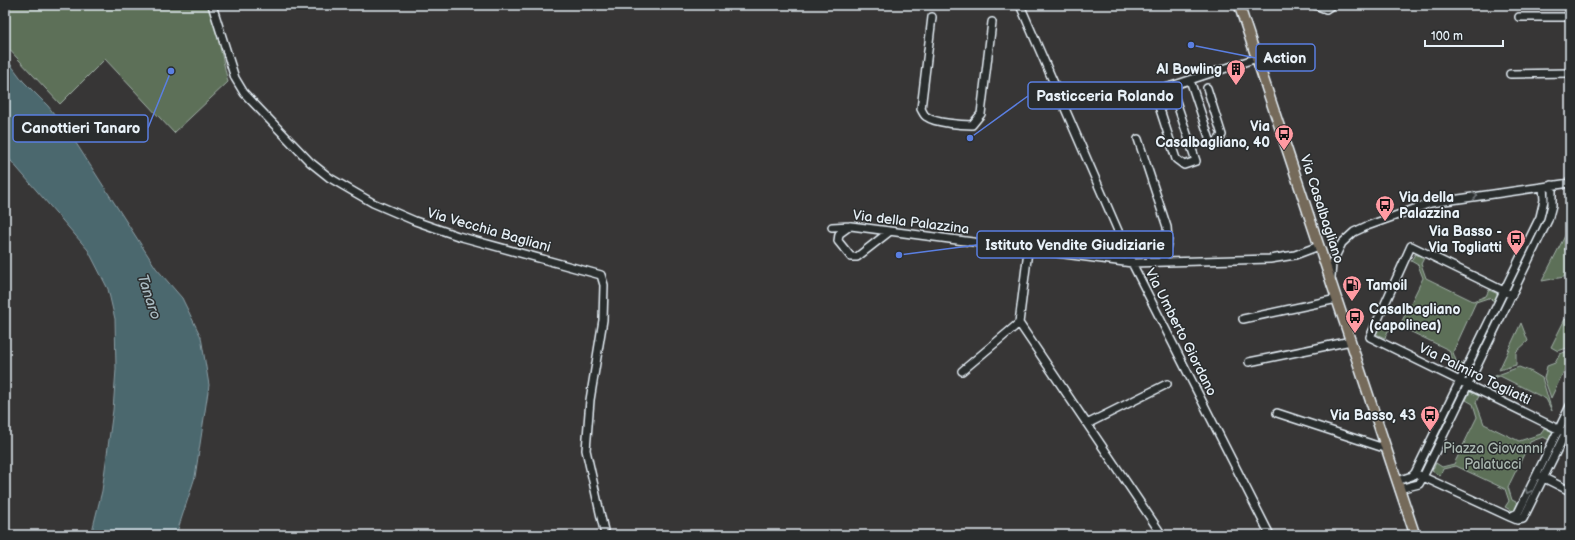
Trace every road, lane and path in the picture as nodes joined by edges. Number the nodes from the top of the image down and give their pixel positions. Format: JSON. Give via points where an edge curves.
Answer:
{"nodes":[{"id":1,"x":212,"y":5,"type":"edge"},
{"id":2,"x":1020,"y":5,"type":"edge"},
{"id":3,"x":1240,"y":5,"type":"edge"},
{"id":4,"x":1315,"y":5,"type":"edge"},
{"id":5,"x":1329,"y":7,"type":"edge"},
{"id":6,"x":932,"y":17,"type":"dead end"},
{"id":7,"x":1519,"y":17,"type":"dead end"},
{"id":8,"x":1570,"y":17,"type":"edge"},
{"id":9,"x":992,"y":22,"type":"dead end"},
{"id":10,"x":1257,"y":58,"type":"junction"},
{"id":11,"x":1570,"y":73,"type":"edge"},
{"id":12,"x":1510,"y":74,"type":"dead end"},
{"id":13,"x":1190,"y":80,"type":"junction"},
{"id":14,"x":1171,"y":86,"type":"junction"},
{"id":15,"x":1207,"y":88,"type":"dead end"},
{"id":16,"x":1138,"y":139,"type":"dead end"},
{"id":17,"x":1570,"y":183,"type":"edge"},
{"id":18,"x":1552,"y":185,"type":"junction"},
{"id":19,"x":1543,"y":187,"type":"junction"},
{"id":20,"x":850,"y":226,"type":"junction"},
{"id":21,"x":832,"y":227,"type":"dead end"},
{"id":22,"x":889,"y":232,"type":"junction"},
{"id":23,"x":1319,"y":246,"type":"junction"},
{"id":24,"x":1028,"y":251,"type":"junction"},
{"id":25,"x":1323,"y":257,"type":"junction"},
{"id":26,"x":1334,"y":257,"type":"junction"},
{"id":27,"x":1163,"y":262,"type":"junction"},
{"id":28,"x":1132,"y":263,"type":"junction"},
{"id":29,"x":1332,"y":282,"type":"junction"},
{"id":30,"x":1504,"y":291,"type":"junction"},
{"id":31,"x":1512,"y":295,"type":"junction"},
{"id":32,"x":1337,"y":299,"type":"junction"},
{"id":33,"x":1243,"y":320,"type":"dead end"},
{"id":34,"x":1019,"y":323,"type":"junction"},
{"id":35,"x":1351,"y":341,"type":"junction"},
{"id":36,"x":1249,"y":362,"type":"dead end"},
{"id":37,"x":962,"y":371,"type":"dead end"},
{"id":38,"x":1460,"y":382,"type":"junction"},
{"id":39,"x":1167,"y":384,"type":"dead end"},
{"id":40,"x":1468,"y":385,"type":"junction"},
{"id":41,"x":1570,"y":406,"type":"edge"},
{"id":42,"x":1277,"y":413,"type":"dead end"},
{"id":43,"x":1087,"y":424,"type":"junction"},
{"id":44,"x":1570,"y":424,"type":"edge"},
{"id":45,"x":1562,"y":431,"type":"junction"},
{"id":46,"x":1387,"y":449,"type":"junction"},
{"id":47,"x":1415,"y":473,"type":"junction"},
{"id":48,"x":1536,"y":474,"type":"junction"},
{"id":49,"x":1423,"y":477,"type":"junction"},
{"id":50,"x":1544,"y":478,"type":"junction"},
{"id":51,"x":1398,"y":485,"type":"junction"},
{"id":52,"x":1570,"y":491,"type":"edge"},
{"id":53,"x":1510,"y":517,"type":"junction"},
{"id":54,"x":605,"y":535,"type":"edge"},
{"id":55,"x":1162,"y":535,"type":"edge"},
{"id":56,"x":1270,"y":535,"type":"edge"},
{"id":57,"x":1415,"y":535,"type":"edge"}],
"edges":[{"from":1,"to":54,"type":"street","name":"Via Vecchia Bagliani","via":[[235,78],[244,93],[310,162],[330,178],[373,203],[415,221],[458,236],[601,275],[604,285],[603,320],[590,400],[586,450]]},
{"from":2,"to":28,"type":"street","name":"Via Umberto Giordano"},
{"from":3,"to":10,"type":"main road","name":"Via Casalbagliano"},
{"from":4,"to":5,"type":"street"},
{"from":6,"to":9,"type":"street","via":[[921,109],[926,117],[936,121],[966,125],[972,125],[981,114]]},
{"from":7,"to":8,"type":"street"},
{"from":10,"to":13,"type":"street"},
{"from":10,"to":23,"type":"main road","name":"Via Casalbagliano"},
{"from":11,"to":12,"type":"street"},
{"from":13,"to":14,"type":"street"},
{"from":13,"to":15,"type":"street","via":[[1210,140],[1216,143],[1222,135]]},
{"from":14,"to":14,"type":"street","via":[[1150,92],[1176,159],[1184,165],[1196,161]]},
{"from":16,"to":27,"type":"street","via":[[1167,228],[1168,240]]},
{"from":17,"to":18,"type":"street"},
{"from":18,"to":19,"type":"street"},
{"from":18,"to":31,"type":"street","via":[[1550,216]]},
{"from":26,"to":19,"type":"street","one_way":true,"via":[[1345,240],[1358,230],[1424,204]]},
{"from":19,"to":30,"type":"street","via":[[1542,210]]},
{"from":20,"to":21,"type":"street","name":"Via della Palazzina"},
{"from":20,"to":22,"type":"street","name":"Via della Palazzina"},
{"from":20,"to":22,"type":"street","via":[[839,234],[838,241],[851,257],[857,257]]},
{"from":22,"to":24,"type":"street","name":"Via della Palazzina"},
{"from":23,"to":25,"type":"main road","name":"Via Casalbagliano"},
{"from":23,"to":27,"type":"street","name":"Via della Palazzina","via":[[1295,255],[1270,259]]},
{"from":24,"to":28,"type":"street","name":"Via della Palazzina"},
{"from":24,"to":34,"type":"street"},
{"from":25,"to":26,"type":"street","via":[[1328,260]]},
{"from":25,"to":29,"type":"main road","name":"Via Casalbagliano"},
{"from":26,"to":29,"type":"street","via":[[1331,268]]},
{"from":27,"to":28,"type":"street","name":"Via della Palazzina"},
{"from":28,"to":56,"type":"street","name":"Via Umberto Giordano"},
{"from":29,"to":32,"type":"main road","name":"Via Casalbagliano"},
{"from":30,"to":31,"type":"street","name":"Via Palmiro Togliatti"},
{"from":30,"to":38,"type":"street"},
{"from":30,"to":38,"type":"street","name":"Via Palmiro Togliatti","via":[[1410,246],[1370,337]]},
{"from":31,"to":40,"type":"street"},
{"from":32,"to":33,"type":"street"},
{"from":32,"to":35,"type":"main road","name":"Via Casalbagliano"},
{"from":34,"to":37,"type":"street"},
{"from":34,"to":43,"type":"street"},
{"from":35,"to":36,"type":"street"},
{"from":35,"to":46,"type":"main road","name":"Via Casalbagliano"},
{"from":38,"to":40,"type":"street","name":"Via Palmiro Togliatti"},
{"from":38,"to":47,"type":"street"},
{"from":39,"to":43,"type":"street"},
{"from":40,"to":45,"type":"street","name":"Via Palmiro Togliatti"},
{"from":40,"to":49,"type":"street"},
{"from":41,"to":45,"type":"street"},
{"from":42,"to":46,"type":"street"},
{"from":43,"to":55,"type":"street"},
{"from":44,"to":45,"type":"street"},
{"from":45,"to":48,"type":"street"},
{"from":45,"to":50,"type":"street"},
{"from":46,"to":51,"type":"main road","name":"Via Casalbagliano"},
{"from":47,"to":49,"type":"street"},
{"from":47,"to":51,"type":"street"},
{"from":48,"to":50,"type":"street"},
{"from":48,"to":53,"type":"street","one_way":true,"via":[[1518,513]]},
{"from":49,"to":51,"type":"street","via":[[1419,484]]},
{"from":49,"to":53,"type":"street"},
{"from":50,"to":52,"type":"street"},
{"from":50,"to":53,"type":"street","via":[[1524,519]]},
{"from":51,"to":57,"type":"main road","name":"Via Casalbagliano"}]}
